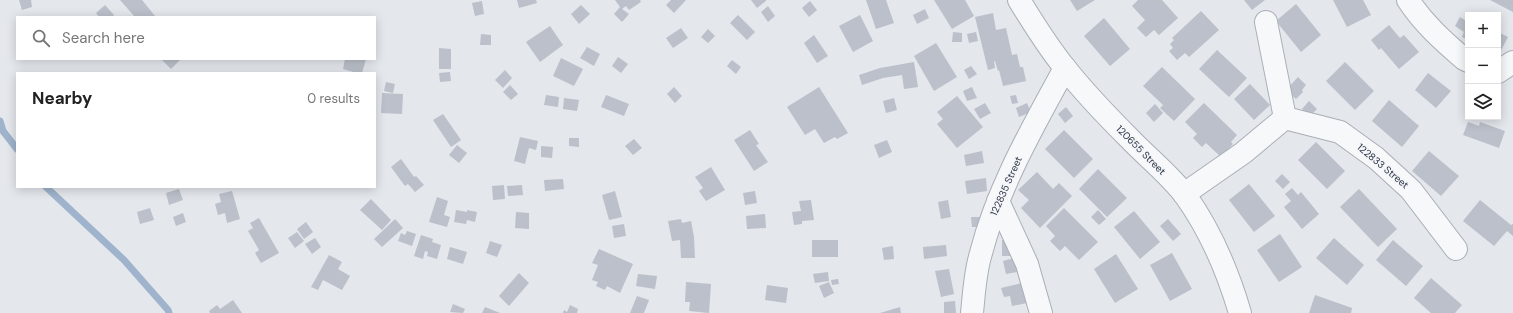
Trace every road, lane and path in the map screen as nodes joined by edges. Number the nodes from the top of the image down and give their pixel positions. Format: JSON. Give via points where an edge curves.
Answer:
{"nodes":[{"id":1,"x":1019,"y":0,"type":"edge"},
{"id":2,"x":1408,"y":0,"type":"edge"},
{"id":3,"x":1266,"y":22,"type":"dead end"},
{"id":4,"x":1465,"y":59,"type":"edge"},
{"id":5,"x":1513,"y":62,"type":"edge"},
{"id":6,"x":1065,"y":68,"type":"junction"},
{"id":7,"x":1501,"y":72,"type":"edge"},
{"id":8,"x":1501,"y":76,"type":"edge"},
{"id":9,"x":1513,"y":82,"type":"edge"},
{"id":10,"x":1285,"y":118,"type":"junction"},
{"id":11,"x":1184,"y":194,"type":"junction"},
{"id":12,"x":998,"y":201,"type":"junction"},
{"id":13,"x":1456,"y":249,"type":"dead end"},
{"id":14,"x":972,"y":313,"type":"edge"},
{"id":15,"x":1041,"y":313,"type":"edge"},
{"id":16,"x":1240,"y":313,"type":"edge"}],
"edges":[{"from":1,"to":6,"type":"street","name":"120655 Street"},
{"from":2,"to":4,"type":"street","via":[[1438,36]]},
{"from":3,"to":10,"type":"street"},
{"from":5,"to":7,"type":"street"},
{"from":6,"to":11,"type":"street","name":"120655 Street","via":[[1098,106]]},
{"from":6,"to":12,"type":"street","name":"122835 Street","via":[[1036,121]]},
{"from":8,"to":9,"type":"street"},
{"from":10,"to":11,"type":"street","via":[[1243,153]]},
{"from":10,"to":13,"type":"street","name":"122833 Street","via":[[1340,132],[1376,158],[1410,190]]},
{"from":11,"to":16,"type":"street","name":"120655 Street","via":[[1201,218],[1218,253]]},
{"from":12,"to":14,"type":"street","name":"122835 Street","via":[[980,254]]},
{"from":12,"to":15,"type":"street","via":[[1027,264]]}]}
